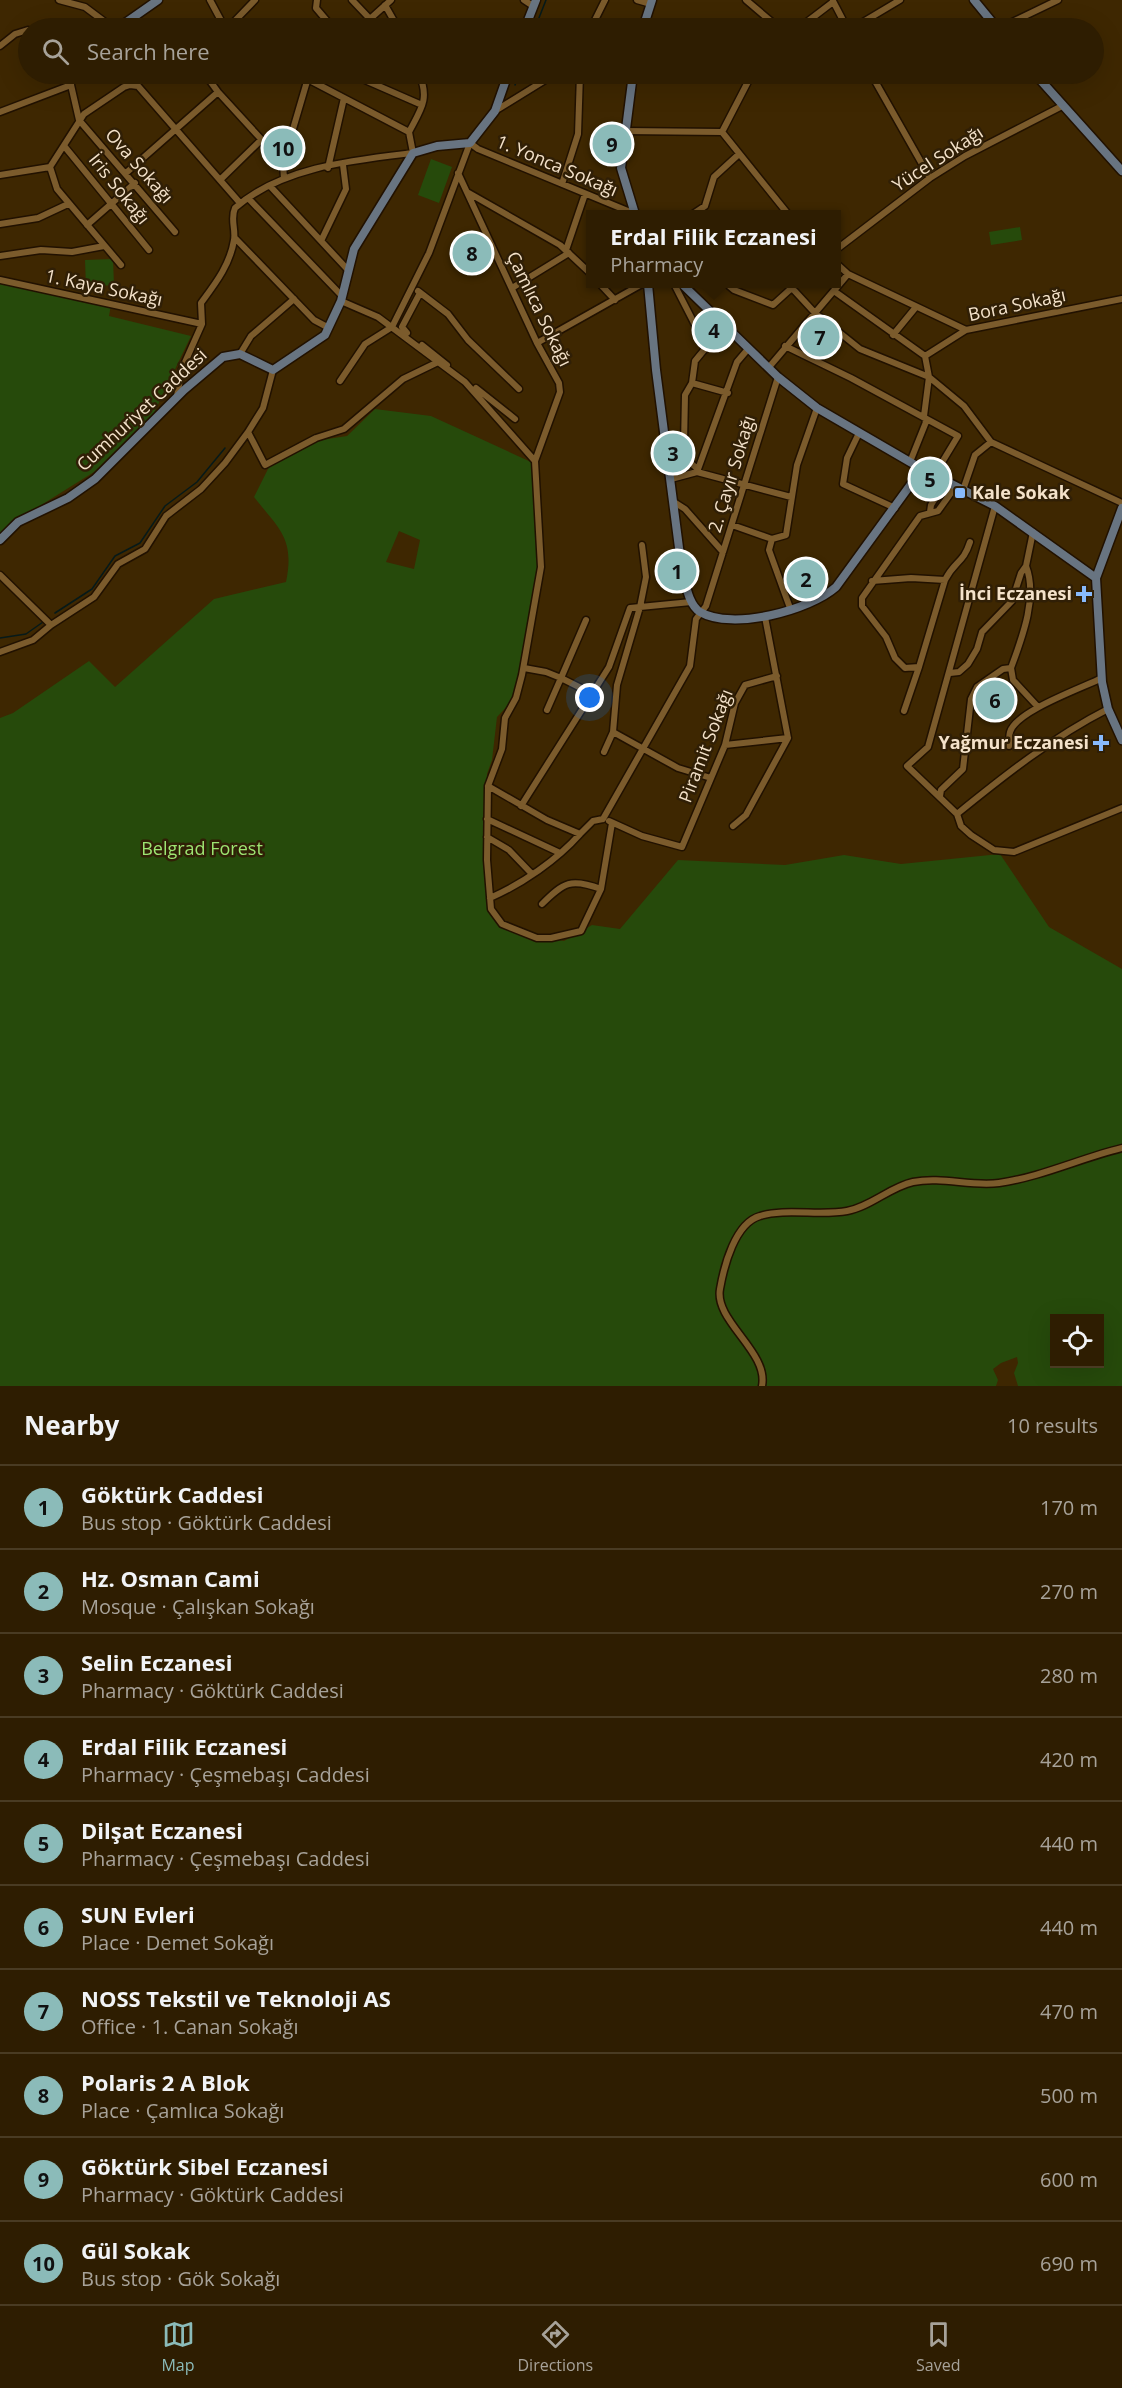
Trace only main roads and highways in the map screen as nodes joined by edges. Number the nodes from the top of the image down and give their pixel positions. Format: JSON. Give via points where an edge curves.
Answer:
{"nodes":[{"id":1,"x":158,"y":0,"type":"edge"},
{"id":2,"x":974,"y":0,"type":"edge"},
{"id":3,"x":651,"y":2,"type":"edge"},
{"id":4,"x":534,"y":3,"type":"edge"},
{"id":5,"x":132,"y":18,"type":"edge"},
{"id":6,"x":529,"y":18,"type":"edge"},
{"id":7,"x":646,"y":18,"type":"edge"},
{"id":8,"x":990,"y":18,"type":"edge"},
{"id":9,"x":504,"y":84,"type":"edge"},
{"id":10,"x":631,"y":84,"type":"edge"},
{"id":11,"x":1043,"y":84,"type":"edge"},
{"id":12,"x":1122,"y":171,"type":"edge"},
{"id":13,"x":634,"y":210,"type":"edge"},
{"id":14,"x":648,"y":288,"type":"edge"},
{"id":15,"x":686,"y":288,"type":"edge"},
{"id":16,"x":922,"y":469,"type":"junction"},
{"id":17,"x":1122,"y":508,"type":"edge"},
{"id":18,"x":1118,"y":529,"type":"edge"},
{"id":19,"x":0,"y":540,"type":"edge"},
{"id":20,"x":1096,"y":578,"type":"junction"},
{"id":21,"x":1122,"y":740,"type":"edge"}],
"edges":[{"from":1,"to":5,"type":"main road"},
{"from":2,"to":8,"type":"main road"},
{"from":3,"to":7,"type":"main road"},
{"from":4,"to":6,"type":"main road"},
{"from":9,"to":19,"type":"main road","name":"Cumhuriyet Caddesi","via":[[495,111],[470,143],[413,153],[354,249],[341,299],[329,328],[315,344],[273,370],[240,354],[223,357],[95,479],[68,498],[18,522]]},
{"from":10,"to":13,"type":"main road","via":[[621,168]]},
{"from":11,"to":12,"type":"main road"},
{"from":14,"to":16,"type":"main road","via":[[682,571],[691,602],[700,612],[741,620],[765,617],[818,599],[836,587]]},
{"from":15,"to":16,"type":"main road","via":[[778,377],[818,408]]},
{"from":16,"to":20,"type":"main road","via":[[995,506]]},
{"from":17,"to":18,"type":"main road"},
{"from":18,"to":20,"type":"main road"},
{"from":20,"to":21,"type":"main road","via":[[1102,678],[1108,709]]}]}
